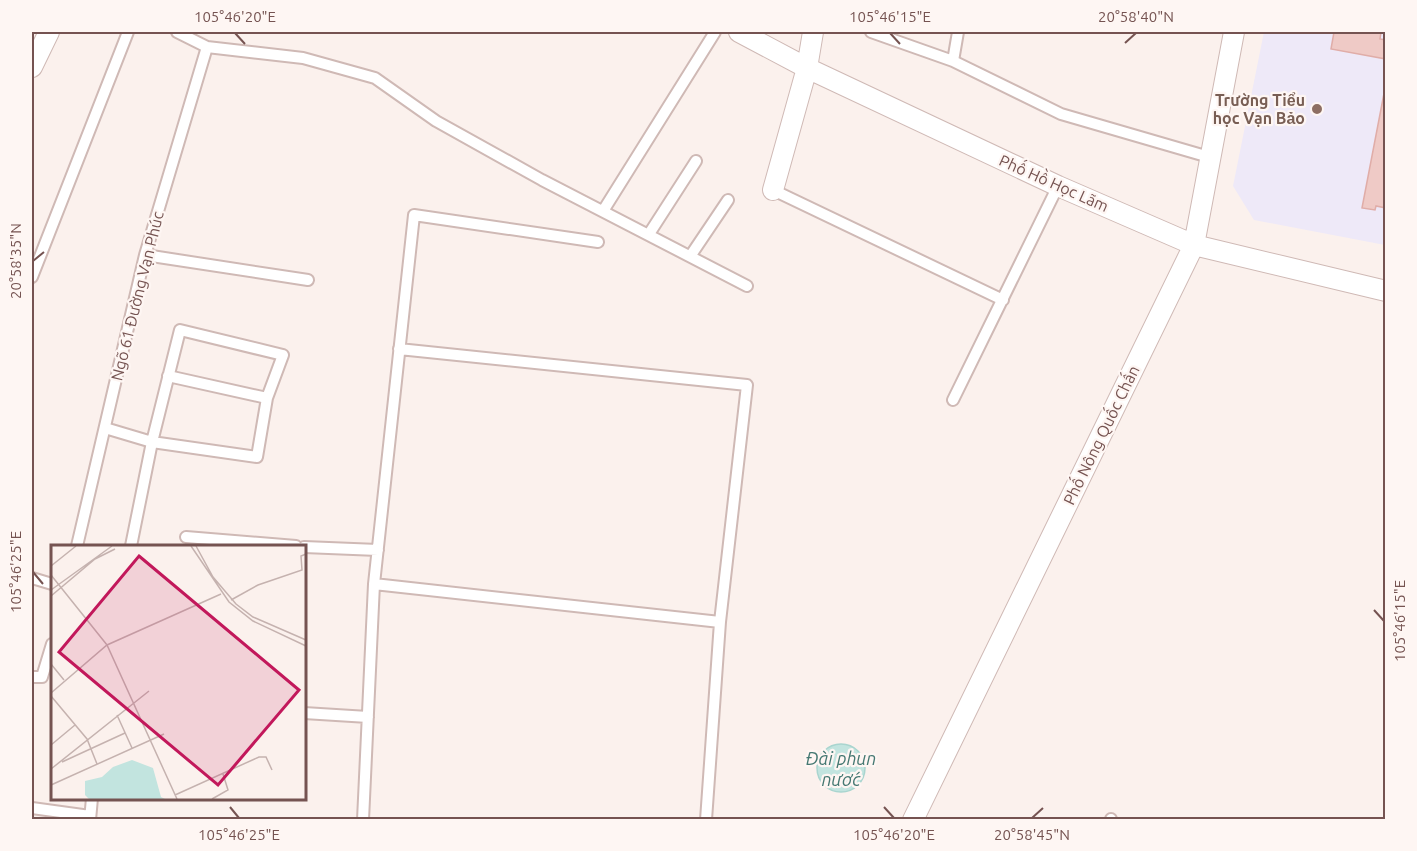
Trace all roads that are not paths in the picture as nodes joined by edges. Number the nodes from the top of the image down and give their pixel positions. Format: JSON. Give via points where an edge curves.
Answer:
{"nodes":[{"id":1,"x":49,"y":32,"type":"edge"},
{"id":2,"x":128,"y":32,"type":"edge"},
{"id":3,"x":177,"y":32,"type":"edge"},
{"id":4,"x":715,"y":32,"type":"edge"},
{"id":5,"x":739,"y":32,"type":"edge"},
{"id":6,"x":813,"y":32,"type":"edge"},
{"id":7,"x":871,"y":32,"type":"edge"},
{"id":8,"x":958,"y":32,"type":"edge"},
{"id":9,"x":1234,"y":32,"type":"edge"},
{"id":10,"x":207,"y":48,"type":"junction"},
{"id":11,"x":953,"y":61,"type":"junction"},
{"id":12,"x":32,"y":67,"type":"edge"},
{"id":13,"x":807,"y":68,"type":"junction"},
{"id":14,"x":1209,"y":158,"type":"junction"},
{"id":15,"x":696,"y":161,"type":"dead end"},
{"id":16,"x":1058,"y":186,"type":"junction"},
{"id":17,"x":773,"y":190,"type":"joint"},
{"id":18,"x":728,"y":200,"type":"dead end"},
{"id":19,"x":603,"y":211,"type":"junction"},
{"id":20,"x":649,"y":234,"type":"junction"},
{"id":21,"x":598,"y":242,"type":"dead end"},
{"id":22,"x":1194,"y":245,"type":"junction"},
{"id":23,"x":145,"y":255,"type":"junction"},
{"id":24,"x":691,"y":255,"type":"junction"},
{"id":25,"x":32,"y":277,"type":"edge"},
{"id":26,"x":308,"y":280,"type":"dead end"},
{"id":27,"x":747,"y":286,"type":"dead end"},
{"id":28,"x":1386,"y":291,"type":"edge"},
{"id":29,"x":1003,"y":300,"type":"junction"},
{"id":30,"x":399,"y":349,"type":"junction"},
{"id":31,"x":168,"y":376,"type":"junction"},
{"id":32,"x":267,"y":398,"type":"junction"},
{"id":33,"x":953,"y":400,"type":"dead end"},
{"id":34,"x":105,"y":428,"type":"junction"},
{"id":35,"x":152,"y":442,"type":"junction"},
{"id":36,"x":186,"y":537,"type":"dead end"},
{"id":37,"x":77,"y":545,"type":"edge"},
{"id":38,"x":131,"y":545,"type":"edge"},
{"id":39,"x":284,"y":545,"type":"edge"},
{"id":40,"x":306,"y":547,"type":"edge"},
{"id":41,"x":378,"y":550,"type":"junction"},
{"id":42,"x":32,"y":579,"type":"edge"},
{"id":43,"x":51,"y":584,"type":"edge"},
{"id":44,"x":374,"y":584,"type":"junction"},
{"id":45,"x":720,"y":622,"type":"junction"},
{"id":46,"x":51,"y":647,"type":"edge"},
{"id":47,"x":32,"y":677,"type":"edge"},
{"id":48,"x":306,"y":713,"type":"edge"},
{"id":49,"x":368,"y":717,"type":"junction"},
{"id":50,"x":92,"y":800,"type":"edge"},
{"id":51,"x":32,"y":808,"type":"edge"},
{"id":52,"x":90,"y":818,"type":"edge"},
{"id":53,"x":363,"y":819,"type":"edge"},
{"id":54,"x":706,"y":819,"type":"edge"},
{"id":55,"x":913,"y":819,"type":"edge"}],
"edges":[{"from":1,"to":12,"type":"street"},
{"from":2,"to":25,"type":"lane"},
{"from":3,"to":10,"type":"lane"},
{"from":4,"to":19,"type":"lane"},
{"from":5,"to":13,"type":"street","name":"Phố Hồ Học Lãm"},
{"from":6,"to":13,"type":"street"},
{"from":7,"to":11,"type":"lane"},
{"from":8,"to":11,"type":"lane"},
{"from":9,"to":14,"type":"street","name":"Phố Nông Quốc Chấn"},
{"from":10,"to":19,"type":"lane","via":[[303,58],[375,78],[436,121]]},
{"from":10,"to":23,"type":"lane","name":"Ngõ 61 Đường Vạn Phúc"},
{"from":11,"to":14,"type":"lane","via":[[1061,114]]},
{"from":13,"to":16,"type":"street","name":"Phố Hồ Học Lãm"},
{"from":13,"to":17,"type":"street"},
{"from":14,"to":22,"type":"street","name":"Phố Nông Quốc Chấn"},
{"from":15,"to":20,"type":"lane"},
{"from":16,"to":22,"type":"street","name":"Phố Hồ Học Lãm"},
{"from":16,"to":29,"type":"lane"},
{"from":17,"to":29,"type":"lane"},
{"from":18,"to":24,"type":"lane"},
{"from":19,"to":20,"type":"lane"},
{"from":20,"to":24,"type":"lane"},
{"from":21,"to":30,"type":"lane","via":[[414,215]]},
{"from":22,"to":28,"type":"street","name":"Phố Hồ Học Lãm"},
{"from":22,"to":55,"type":"street","name":"Phố Nông Quốc Chấn"},
{"from":23,"to":26,"type":"lane"},
{"from":23,"to":34,"type":"lane","name":"Ngõ 61 Đường Vạn Phúc"},
{"from":24,"to":27,"type":"lane"},
{"from":29,"to":33,"type":"lane"},
{"from":30,"to":41,"type":"lane"},
{"from":30,"to":45,"type":"lane","via":[[747,385]]},
{"from":31,"to":32,"type":"lane"},
{"from":31,"to":32,"type":"lane","via":[[180,330],[283,355]]},
{"from":31,"to":35,"type":"lane"},
{"from":32,"to":35,"type":"lane","via":[[257,456]]},
{"from":34,"to":35,"type":"lane"},
{"from":34,"to":37,"type":"lane","name":"Ngõ 61 Đường Vạn Phúc"},
{"from":35,"to":38,"type":"lane"},
{"from":36,"to":39,"type":"lane"},
{"from":40,"to":41,"type":"lane"},
{"from":41,"to":44,"type":"lane"},
{"from":42,"to":43,"type":"lane"},
{"from":44,"to":45,"type":"lane"},
{"from":44,"to":49,"type":"lane"},
{"from":45,"to":54,"type":"lane"},
{"from":46,"to":47,"type":"lane","via":[[42,677]]},
{"from":48,"to":49,"type":"lane"},
{"from":49,"to":53,"type":"lane"},
{"from":50,"to":52,"type":"lane"},
{"from":51,"to":52,"type":"lane"}]}
